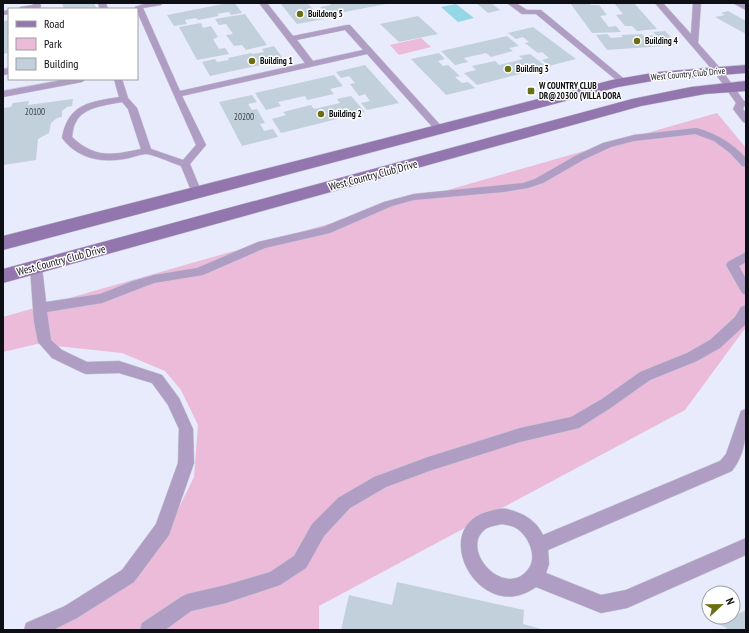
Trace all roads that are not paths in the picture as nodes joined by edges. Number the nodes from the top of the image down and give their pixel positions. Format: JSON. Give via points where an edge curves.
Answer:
{"nodes":[{"id":1,"x":36,"y":3,"type":"edge"},
{"id":2,"x":158,"y":3,"type":"edge"},
{"id":3,"x":263,"y":3,"type":"edge"},
{"id":4,"x":511,"y":3,"type":"edge"},
{"id":5,"x":538,"y":3,"type":"edge"},
{"id":6,"x":659,"y":3,"type":"edge"},
{"id":7,"x":697,"y":3,"type":"edge"},
{"id":8,"x":737,"y":3,"type":"edge"},
{"id":9,"x":30,"y":8,"type":"edge"},
{"id":10,"x":746,"y":8,"type":"edge"},
{"id":11,"x":538,"y":12,"type":"junction"},
{"id":12,"x":685,"y":17,"type":"junction"},
{"id":13,"x":291,"y":38,"type":"junction"},
{"id":14,"x":694,"y":42,"type":"junction"},
{"id":15,"x":369,"y":51,"type":"junction"},
{"id":16,"x":311,"y":64,"type":"junction"},
{"id":17,"x":746,"y":69,"type":"edge"},
{"id":18,"x":718,"y":71,"type":"junction"},
{"id":19,"x":77,"y":80,"type":"edge"},
{"id":20,"x":118,"y":80,"type":"edge"},
{"id":21,"x":624,"y":82,"type":"junction"},
{"id":22,"x":3,"y":94,"type":"edge"},
{"id":23,"x":177,"y":94,"type":"junction"},
{"id":24,"x":741,"y":95,"type":"edge"},
{"id":25,"x":124,"y":99,"type":"junction"},
{"id":26,"x":746,"y":120,"type":"edge"},
{"id":27,"x":439,"y":129,"type":"junction"},
{"id":28,"x":146,"y":151,"type":"junction"},
{"id":29,"x":460,"y":151,"type":"junction"},
{"id":30,"x":185,"y":164,"type":"junction"},
{"id":31,"x":746,"y":164,"type":"edge"},
{"id":32,"x":197,"y":193,"type":"junction"},
{"id":33,"x":208,"y":220,"type":"junction"},
{"id":34,"x":3,"y":243,"type":"edge"},
{"id":35,"x":746,"y":256,"type":"edge"},
{"id":36,"x":36,"y":267,"type":"junction"},
{"id":37,"x":3,"y":276,"type":"edge"},
{"id":38,"x":746,"y":290,"type":"edge"},
{"id":39,"x":40,"y":308,"type":"junction"},
{"id":40,"x":746,"y":310,"type":"edge"},
{"id":41,"x":746,"y":415,"type":"edge"},
{"id":42,"x":539,"y":545,"type":"junction"},
{"id":43,"x":746,"y":546,"type":"edge"},
{"id":44,"x":534,"y":577,"type":"junction"},
{"id":45,"x":33,"y":630,"type":"edge"},
{"id":46,"x":149,"y":630,"type":"edge"}],
"edges":[{"from":1,"to":9,"type":"lane","via":[[37,7]]},
{"from":2,"to":23,"type":"lane","via":[[139,7]]},
{"from":3,"to":13,"type":"lane"},
{"from":4,"to":11,"type":"lane","via":[[524,12]]},
{"from":5,"to":11,"type":"lane","via":[[544,7]]},
{"from":6,"to":12,"type":"lane"},
{"from":7,"to":12,"type":"lane"},
{"from":8,"to":10,"type":"lane"},
{"from":11,"to":21,"type":"lane"},
{"from":12,"to":14,"type":"lane"},
{"from":12,"to":14,"type":"lane"},
{"from":13,"to":15,"type":"lane","via":[[347,27]]},
{"from":13,"to":16,"type":"lane"},
{"from":14,"to":18,"type":"lane"},
{"from":15,"to":16,"type":"lane"},
{"from":15,"to":27,"type":"lane"},
{"from":16,"to":23,"type":"lane"},
{"from":17,"to":18,"type":"street","name":"West Country Club Drive"},
{"from":18,"to":21,"type":"street","name":"West Country Club Drive","via":[[658,76]]},
{"from":18,"to":24,"type":"lane"},
{"from":19,"to":22,"type":"lane"},
{"from":20,"to":25,"type":"lane"},
{"from":21,"to":27,"type":"street","name":"West Country Club Drive"},
{"from":23,"to":30,"type":"lane","via":[[201,145]]},
{"from":24,"to":26,"type":"lane","via":[[738,109]]},
{"from":24,"to":29,"type":"street","name":"West Country Club Drive","via":[[679,93]]},
{"from":25,"to":28,"type":"lane","via":[[132,108]]},
{"from":25,"to":28,"type":"lane","via":[[81,111],[71,120],[67,138],[77,149],[96,156],[114,158]]},
{"from":27,"to":29,"type":"street"},
{"from":27,"to":32,"type":"street","name":"West Country Club Drive"},
{"from":28,"to":30,"type":"lane"},
{"from":29,"to":33,"type":"street","name":"West Country Club Drive"},
{"from":30,"to":32,"type":"lane"},
{"from":31,"to":39,"type":"lane","via":[[734,151],[717,139],[696,131],[634,138],[608,145],[578,158],[539,181],[524,186],[414,197],[388,204],[326,230],[262,245],[200,272],[154,279],[102,298]]},
{"from":32,"to":33,"type":"street"},
{"from":32,"to":34,"type":"street","name":"West Country Club Drive"},
{"from":33,"to":36,"type":"street","name":"West Country Club Drive"},
{"from":35,"to":38,"type":"lane","via":[[732,265]]},
{"from":36,"to":37,"type":"street","name":"West Country Club Drive"},
{"from":36,"to":39,"type":"lane"},
{"from":39,"to":45,"type":"lane","via":[[46,342],[56,354],[86,368],[119,367],[157,379],[174,402],[186,429],[186,463],[163,529],[128,576],[70,612]]},
{"from":40,"to":46,"type":"lane","via":[[740,321],[715,344],[692,357],[645,376],[607,404],[574,423],[520,435],[380,482],[344,504],[318,530],[300,562],[274,579],[187,603]]},
{"from":41,"to":42,"type":"lane","via":[[733,457],[726,466]]},
{"from":42,"to":44,"type":"lane","via":[[541,556]]},
{"from":42,"to":44,"type":"lane","via":[[534,534],[525,525],[514,518],[502,516],[480,522],[473,530],[469,541],[473,565],[480,575],[491,582],[502,587],[514,588]]},
{"from":43,"to":44,"type":"lane","via":[[627,599],[601,604]]}]}
